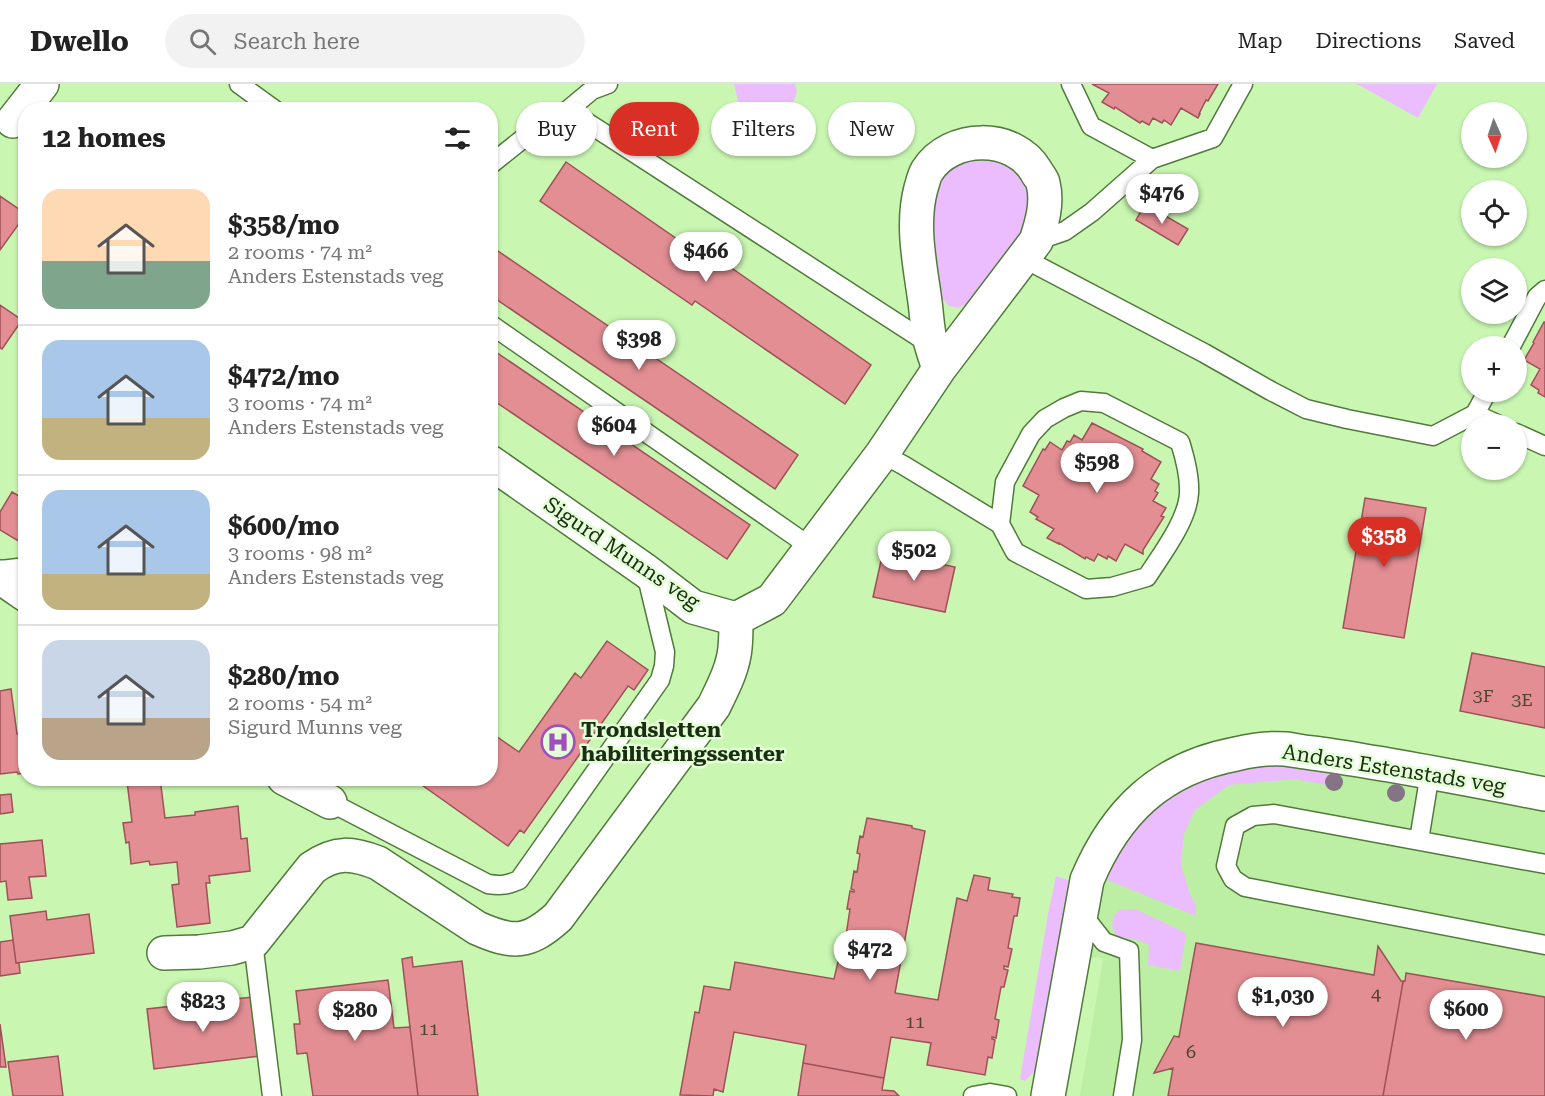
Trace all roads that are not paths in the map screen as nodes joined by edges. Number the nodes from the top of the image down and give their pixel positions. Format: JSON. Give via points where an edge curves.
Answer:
{"nodes":[{"id":1,"x":42,"y":84,"type":"edge"},
{"id":2,"x":240,"y":84,"type":"edge"},
{"id":3,"x":1071,"y":84,"type":"edge"},
{"id":4,"x":1243,"y":84,"type":"edge"},
{"id":5,"x":594,"y":86,"type":"edge"},
{"id":6,"x":28,"y":102,"type":"edge"},
{"id":7,"x":264,"y":102,"type":"edge"},
{"id":8,"x":577,"y":102,"type":"edge"},
{"id":9,"x":597,"y":130,"type":"edge"},
{"id":10,"x":516,"y":144,"type":"edge"},
{"id":11,"x":498,"y":159,"type":"edge"},
{"id":12,"x":1152,"y":159,"type":"junction"},
{"id":13,"x":1029,"y":250,"type":"junction"},
{"id":14,"x":1545,"y":290,"type":"edge"},
{"id":15,"x":498,"y":330,"type":"edge"},
{"id":16,"x":1516,"y":336,"type":"edge"},
{"id":17,"x":935,"y":357,"type":"junction"},
{"id":18,"x":1482,"y":402,"type":"edge"},
{"id":19,"x":1475,"y":414,"type":"edge"},
{"id":20,"x":1461,"y":421,"type":"edge"},
{"id":21,"x":1527,"y":438,"type":"edge"},
{"id":22,"x":1545,"y":446,"type":"edge"},
{"id":23,"x":882,"y":454,"type":"junction"},
{"id":24,"x":498,"y":468,"type":"edge"},
{"id":25,"x":1000,"y":524,"type":"junction"},
{"id":26,"x":812,"y":548,"type":"junction"},
{"id":27,"x":18,"y":568,"type":"edge"},
{"id":28,"x":0,"y":570,"type":"edge"},
{"id":29,"x":646,"y":572,"type":"junction"},
{"id":30,"x":0,"y":577,"type":"edge"},
{"id":31,"x":18,"y":589,"type":"edge"},
{"id":32,"x":736,"y":619,"type":"junction"},
{"id":33,"x":1430,"y":773,"type":"junction"},
{"id":34,"x":307,"y":788,"type":"edge"},
{"id":35,"x":1545,"y":794,"type":"edge"},
{"id":36,"x":1419,"y":840,"type":"junction"},
{"id":37,"x":1545,"y":864,"type":"edge"},
{"id":38,"x":1082,"y":914,"type":"junction"},
{"id":39,"x":253,"y":942,"type":"junction"},
{"id":40,"x":1545,"y":945,"type":"edge"},
{"id":41,"x":164,"y":953,"type":"dead end"},
{"id":42,"x":273,"y":1096,"type":"edge"},
{"id":43,"x":973,"y":1096,"type":"edge"},
{"id":44,"x":1006,"y":1096,"type":"edge"},
{"id":45,"x":1048,"y":1096,"type":"edge"},
{"id":46,"x":1123,"y":1096,"type":"edge"}],
"edges":[{"from":1,"to":6,"type":"street"},
{"from":2,"to":7,"type":"lane"},
{"from":3,"to":12,"type":"lane","via":[[1091,126]]},
{"from":4,"to":12,"type":"lane","via":[[1213,138]]},
{"from":5,"to":8,"type":"lane"},
{"from":9,"to":17,"type":"lane"},
{"from":10,"to":11,"type":"lane"},
{"from":12,"to":13,"type":"lane","via":[[1092,212]]},
{"from":13,"to":17,"type":"street"},
{"from":13,"to":17,"type":"street","via":[[1043,219],[1045,202],[1042,182],[1032,164],[1017,151],[997,143],[954,148],[936,159],[926,173],[917,210],[917,239]]},
{"from":13,"to":20,"type":"lane","via":[[1306,409],[1433,436]]},
{"from":14,"to":16,"type":"lane","via":[[1537,297]]},
{"from":15,"to":26,"type":"lane"},
{"from":17,"to":23,"type":"street"},
{"from":18,"to":19,"type":"lane"},
{"from":21,"to":22,"type":"lane"},
{"from":23,"to":25,"type":"lane"},
{"from":23,"to":26,"type":"street"},
{"from":24,"to":29,"type":"street","name":"Sigurd Munns veg"},
{"from":25,"to":25,"type":"lane","via":[[1015,552],[1086,589],[1112,587],[1147,577],[1183,519],[1190,495],[1180,442],[1104,403],[1081,401],[1064,408],[1045,418],[1031,434],[1005,482]]},
{"from":26,"to":32,"type":"street","via":[[772,600]]},
{"from":27,"to":28,"type":"lane"},
{"from":29,"to":32,"type":"street","name":"Sigurd Munns veg","via":[[693,607]]},
{"from":29,"to":34,"type":"lane","via":[[665,652],[660,680],[519,880],[500,886],[488,884]]},
{"from":30,"to":31,"type":"street"},
{"from":32,"to":39,"type":"street","via":[[731,666],[714,706],[558,917],[544,929],[532,936],[504,939],[477,928],[378,863],[349,855],[324,859],[312,868]]},
{"from":33,"to":35,"type":"street","name":"Anders Estenstads veg"},
{"from":33,"to":36,"type":"lane"},
{"from":33,"to":38,"type":"street","name":"Anders Estenstads veg","via":[[1285,749],[1251,750],[1192,766],[1165,779],[1143,796],[1109,837],[1087,880]]},
{"from":36,"to":37,"type":"lane"},
{"from":36,"to":40,"type":"lane","via":[[1274,814],[1253,816],[1235,826],[1226,866],[1233,879],[1245,887]]},
{"from":38,"to":45,"type":"street","name":"Anders Estenstads veg"},
{"from":38,"to":46,"type":"lane","via":[[1104,942],[1130,951],[1132,1040]]},
{"from":39,"to":41,"type":"street","via":[[232,948]]},
{"from":39,"to":42,"type":"lane"},
{"from":43,"to":44,"type":"lane"}]}
